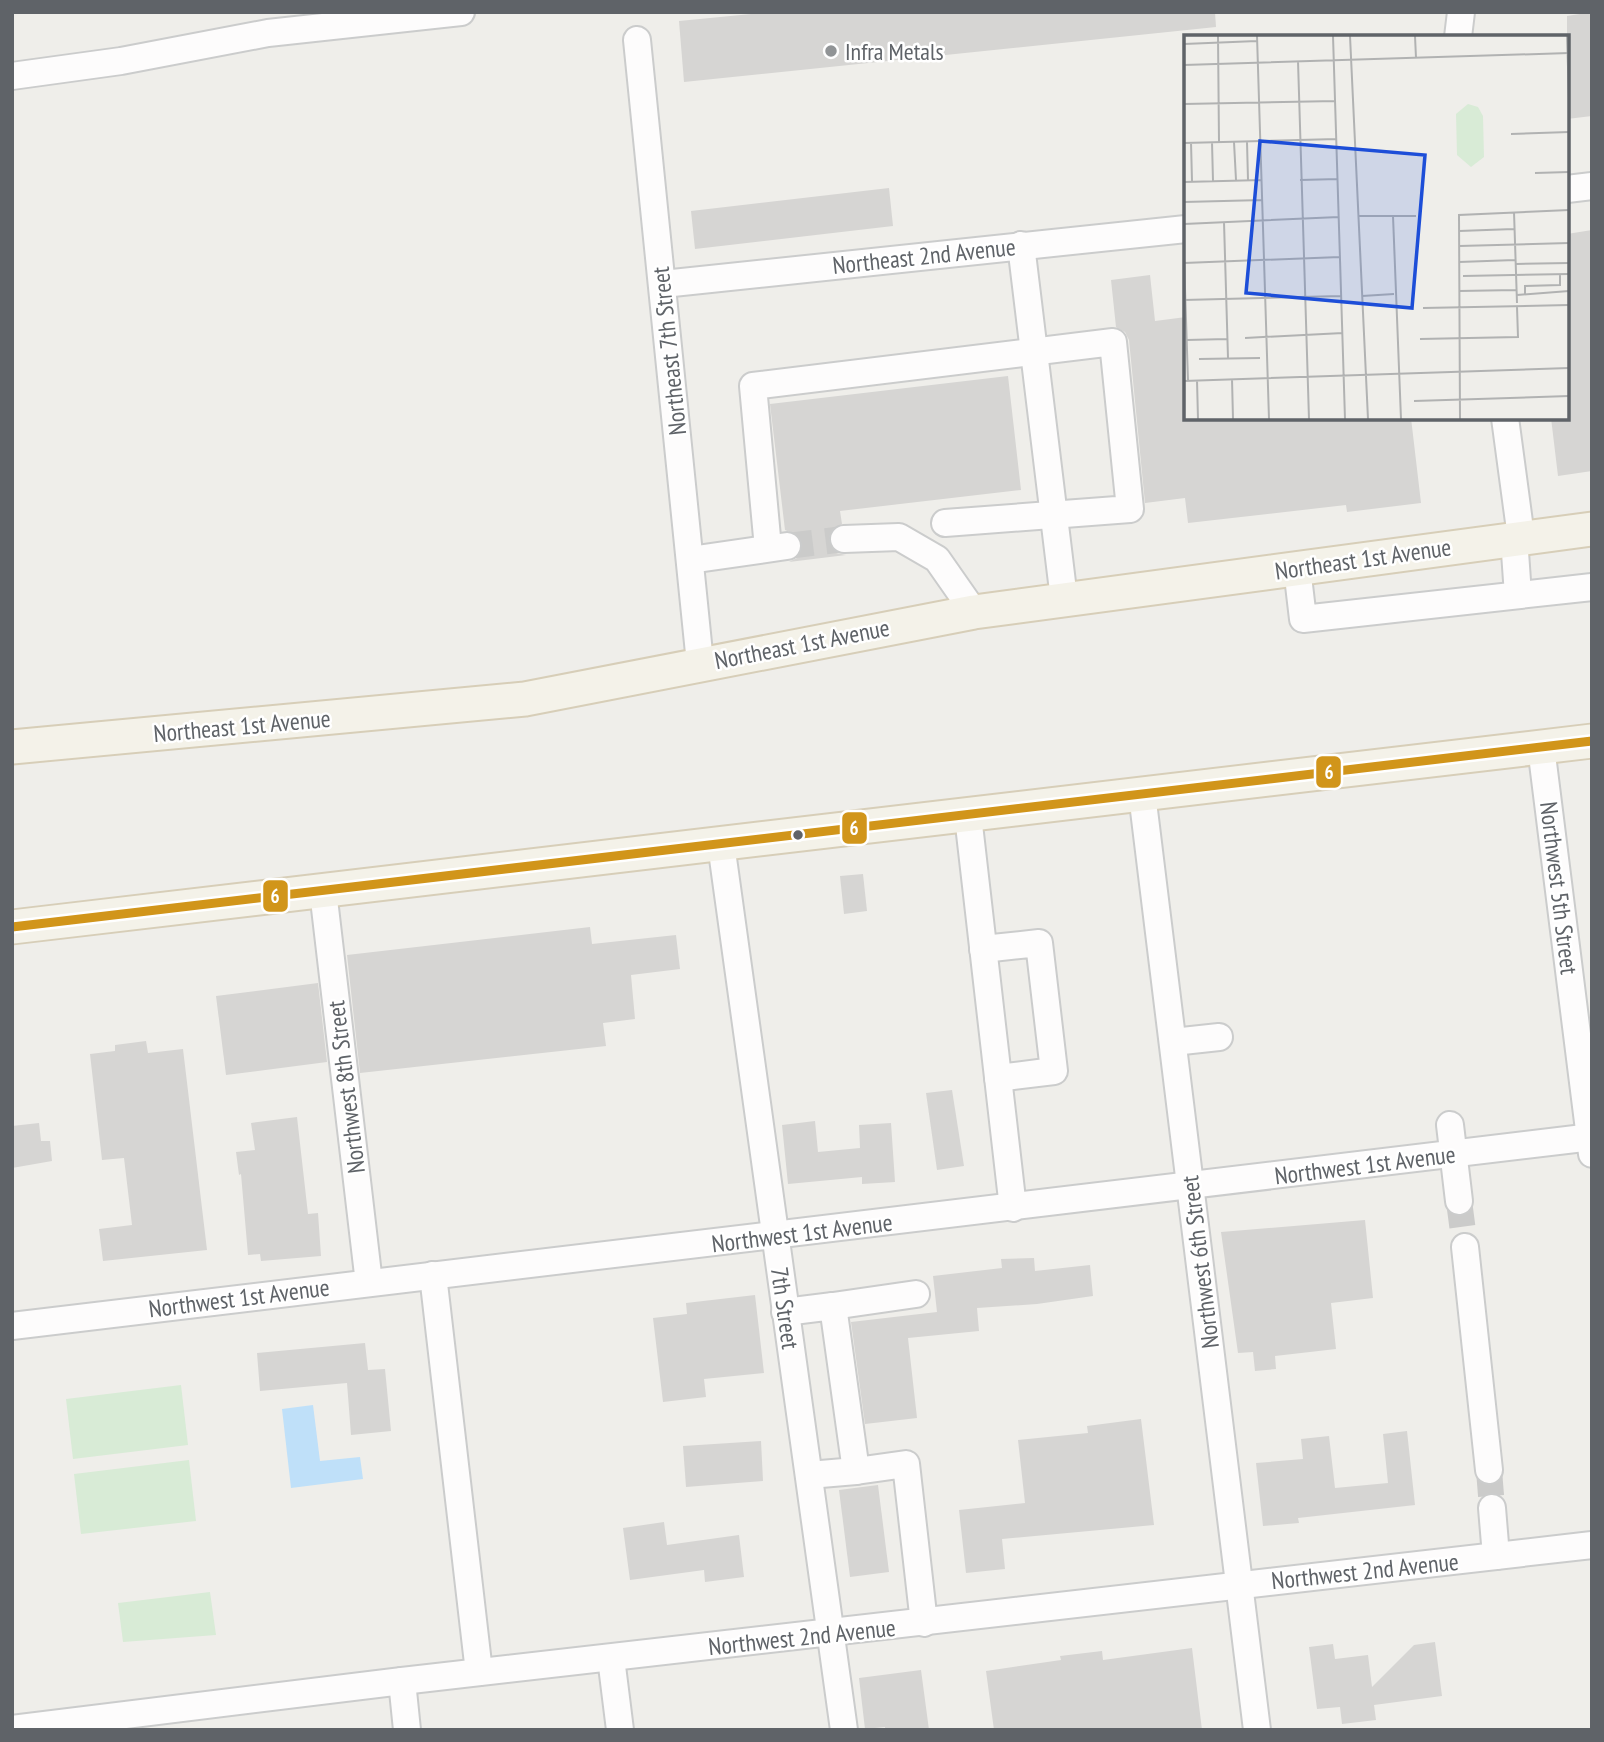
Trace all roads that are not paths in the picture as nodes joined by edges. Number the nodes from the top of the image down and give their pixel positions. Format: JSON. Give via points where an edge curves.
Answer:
{"nodes":[{"id":1,"x":461,"y":12,"type":"edge"},
{"id":2,"x":1461,"y":12,"type":"edge"},
{"id":3,"x":1458,"y":35,"type":"edge"},
{"id":4,"x":637,"y":40,"type":"dead end"},
{"id":5,"x":12,"y":76,"type":"edge"},
{"id":6,"x":1592,"y":186,"type":"edge"},
{"id":7,"x":1569,"y":189,"type":"edge"},
{"id":8,"x":1184,"y":229,"type":"edge"},
{"id":9,"x":1021,"y":245,"type":"junction"},
{"id":10,"x":663,"y":284,"type":"junction"},
{"id":11,"x":1035,"y":351,"type":"junction"},
{"id":12,"x":1505,"y":420,"type":"edge"},
{"id":13,"x":1055,"y":517,"type":"junction"},
{"id":14,"x":945,"y":523,"type":"dead end"},
{"id":15,"x":1592,"y":529,"type":"edge"},
{"id":16,"x":1517,"y":538,"type":"junction"},
{"id":17,"x":844,"y":540,"type":"tunnel mouth"},
{"id":18,"x":690,"y":560,"type":"junction"},
{"id":19,"x":1297,"y":568,"type":"junction"},
{"id":20,"x":1592,"y":587,"type":"edge"},
{"id":21,"x":1518,"y":595,"type":"junction"},
{"id":22,"x":1064,"y":599,"type":"junction"},
{"id":23,"x":974,"y":612,"type":"junction"},
{"id":24,"x":700,"y":663,"type":"junction"},
{"id":25,"x":1592,"y":741,"type":"edge"},
{"id":26,"x":12,"y":747,"type":"edge"},
{"id":27,"x":1541,"y":747,"type":"junction"},
{"id":28,"x":1142,"y":794,"type":"junction"},
{"id":29,"x":968,"y":816,"type":"junction"},
{"id":30,"x":721,"y":844,"type":"junction"},
{"id":31,"x":323,"y":891,"type":"junction"},
{"id":32,"x":12,"y":927,"type":"edge"},
{"id":33,"x":983,"y":949,"type":"junction"},
{"id":34,"x":1219,"y":1037,"type":"dead end"},
{"id":35,"x":1173,"y":1042,"type":"junction"},
{"id":36,"x":998,"y":1078,"type":"junction"},
{"id":37,"x":1450,"y":1125,"type":"dead end"},
{"id":38,"x":1591,"y":1143,"type":"edge"},
{"id":39,"x":1454,"y":1154,"type":"junction"},
{"id":40,"x":1191,"y":1187,"type":"junction"},
{"id":41,"x":1459,"y":1200,"type":"tunnel mouth"},
{"id":42,"x":1013,"y":1208,"type":"junction"},
{"id":43,"x":774,"y":1237,"type":"junction"},
{"id":44,"x":1465,"y":1247,"type":"tunnel mouth"},
{"id":45,"x":433,"y":1275,"type":"junction"},
{"id":46,"x":369,"y":1283,"type":"junction"},
{"id":47,"x":916,"y":1294,"type":"dead end"},
{"id":48,"x":833,"y":1306,"type":"junction"},
{"id":49,"x":785,"y":1312,"type":"junction"},
{"id":50,"x":12,"y":1326,"type":"edge"},
{"id":51,"x":1489,"y":1470,"type":"tunnel mouth"},
{"id":52,"x":856,"y":1471,"type":"junction"},
{"id":53,"x":809,"y":1475,"type":"junction"},
{"id":54,"x":1492,"y":1508,"type":"tunnel mouth"},
{"id":55,"x":1592,"y":1545,"type":"edge"},
{"id":56,"x":1496,"y":1556,"type":"junction"},
{"id":57,"x":1240,"y":1585,"type":"junction"},
{"id":58,"x":924,"y":1623,"type":"junction"},
{"id":59,"x":833,"y":1634,"type":"junction"},
{"id":60,"x":611,"y":1658,"type":"junction"},
{"id":61,"x":479,"y":1672,"type":"junction"},
{"id":62,"x":402,"y":1681,"type":"junction"},
{"id":63,"x":12,"y":1729,"type":"edge"},
{"id":64,"x":407,"y":1730,"type":"edge"},
{"id":65,"x":620,"y":1730,"type":"edge"},
{"id":66,"x":844,"y":1730,"type":"edge"},
{"id":67,"x":1256,"y":1730,"type":"edge"}],
"edges":[{"from":1,"to":5,"type":"street","via":[[268,33]]},
{"from":2,"to":3,"type":"street"},
{"from":4,"to":10,"type":"street","name":"Northeast 7th Street"},
{"from":6,"to":7,"type":"street"},
{"from":8,"to":9,"type":"street","name":"Northeast 2nd Avenue"},
{"from":9,"to":10,"type":"street","name":"Northeast 2nd Avenue"},
{"from":9,"to":11,"type":"street"},
{"from":10,"to":18,"type":"street","name":"Northeast 7th Street"},
{"from":11,"to":13,"type":"street"},
{"from":11,"to":13,"type":"street","via":[[1113,341],[1130,509]]},
{"from":11,"to":18,"type":"street","via":[[753,386],[778,547]]},
{"from":12,"to":16,"type":"street"},
{"from":13,"to":14,"type":"street"},
{"from":13,"to":22,"type":"street"},
{"from":15,"to":16,"type":"main road","name":"Northeast 1st Avenue"},
{"from":16,"to":19,"type":"main road","name":"Northeast 1st Avenue"},
{"from":16,"to":21,"type":"street"},
{"from":17,"to":23,"type":"street","via":[[899,537],[937,559]]},
{"from":18,"to":24,"type":"street","name":"Northeast 7th Street"},
{"from":19,"to":21,"type":"street","via":[[1303,619]]},
{"from":19,"to":22,"type":"main road","name":"Northeast 1st Avenue"},
{"from":20,"to":21,"type":"street"},
{"from":22,"to":23,"type":"main road","name":"Northeast 1st Avenue"},
{"from":23,"to":24,"type":"main road","name":"Northeast 1st Avenue"},
{"from":24,"to":26,"type":"main road","name":"Northeast 1st Avenue","via":[[525,699]]},
{"from":25,"to":27,"type":"main road"},
{"from":27,"to":28,"type":"main road"},
{"from":27,"to":38,"type":"street","name":"Northwest 5th Street"},
{"from":28,"to":29,"type":"main road"},
{"from":28,"to":35,"type":"street","name":"Northwest 6th Street"},
{"from":29,"to":30,"type":"main road"},
{"from":29,"to":33,"type":"street"},
{"from":30,"to":31,"type":"main road"},
{"from":30,"to":43,"type":"street","name":"7th Street"},
{"from":31,"to":32,"type":"main road"},
{"from":31,"to":46,"type":"street","name":"Northwest 8th Street"},
{"from":33,"to":36,"type":"street"},
{"from":33,"to":36,"type":"street","via":[[1039,943],[1054,1070]]},
{"from":34,"to":35,"type":"street"},
{"from":35,"to":40,"type":"street","name":"Northwest 6th Street"},
{"from":36,"to":42,"type":"street"},
{"from":37,"to":39,"type":"street"},
{"from":38,"to":39,"type":"street","name":"Northwest 1st Avenue"},
{"from":39,"to":40,"type":"street","name":"Northwest 1st Avenue"},
{"from":39,"to":41,"type":"street"},
{"from":40,"to":42,"type":"street","name":"Northwest 1st Avenue"},
{"from":40,"to":57,"type":"street","name":"Northwest 6th Street"},
{"from":42,"to":43,"type":"street","name":"Northwest 1st Avenue"},
{"from":43,"to":45,"type":"street","name":"Northwest 1st Avenue"},
{"from":43,"to":49,"type":"street","name":"7th Street"},
{"from":44,"to":51,"type":"street"},
{"from":45,"to":46,"type":"street","name":"Northwest 1st Avenue"},
{"from":45,"to":61,"type":"street"},
{"from":46,"to":50,"type":"street","name":"Northwest 1st Avenue"},
{"from":47,"to":48,"type":"street"},
{"from":48,"to":49,"type":"street"},
{"from":48,"to":52,"type":"street"},
{"from":49,"to":53,"type":"street","name":"7th Street"},
{"from":52,"to":53,"type":"street"},
{"from":52,"to":58,"type":"street","via":[[906,1464]]},
{"from":53,"to":59,"type":"street","name":"7th Street"},
{"from":54,"to":56,"type":"street"},
{"from":55,"to":56,"type":"street","name":"Northwest 2nd Avenue"},
{"from":56,"to":57,"type":"street","name":"Northwest 2nd Avenue"},
{"from":57,"to":58,"type":"street","name":"Northwest 2nd Avenue"},
{"from":57,"to":67,"type":"street","name":"Northwest 6th Street"},
{"from":58,"to":59,"type":"street","name":"Northwest 2nd Avenue"},
{"from":59,"to":60,"type":"street","name":"Northwest 2nd Avenue"},
{"from":59,"to":66,"type":"street","name":"7th Street"},
{"from":60,"to":61,"type":"street","name":"Northwest 2nd Avenue"},
{"from":60,"to":65,"type":"street"},
{"from":61,"to":62,"type":"street","name":"Northwest 2nd Avenue"},
{"from":62,"to":63,"type":"street","name":"Northwest 2nd Avenue"},
{"from":62,"to":64,"type":"street"}]}
